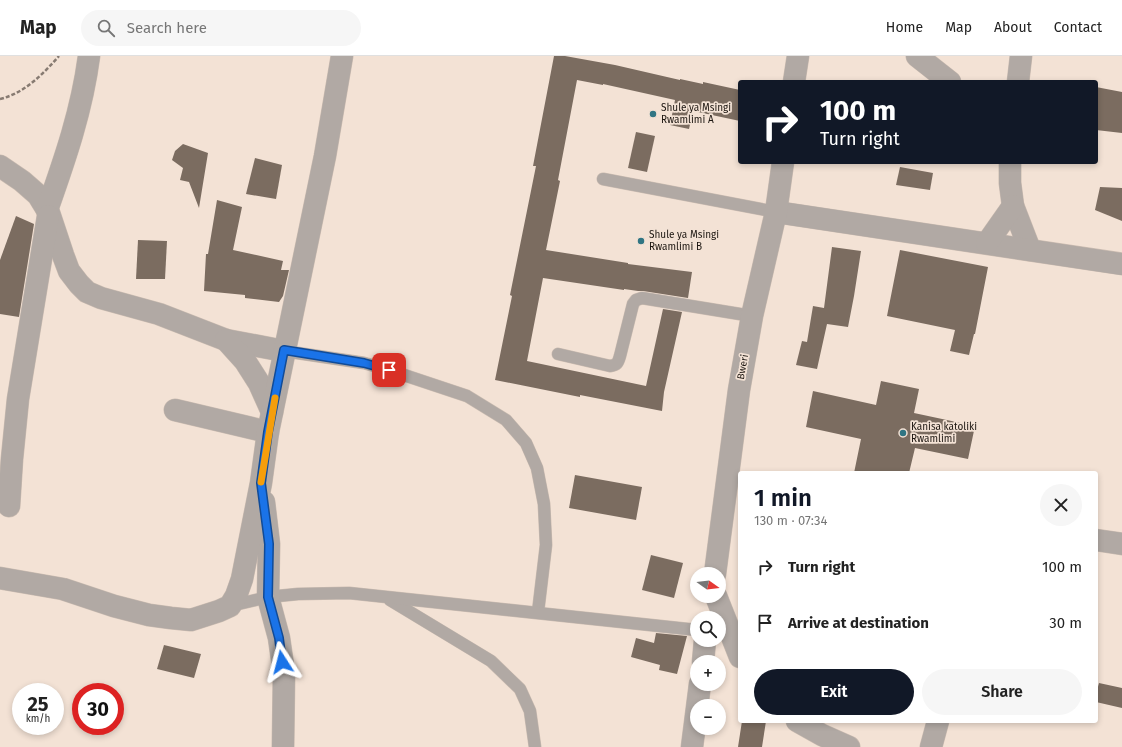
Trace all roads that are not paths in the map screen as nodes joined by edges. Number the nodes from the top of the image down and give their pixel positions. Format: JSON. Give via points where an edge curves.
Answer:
{"nodes":[{"id":1,"x":89,"y":56,"type":"edge"},
{"id":2,"x":342,"y":56,"type":"edge"},
{"id":3,"x":798,"y":56,"type":"edge"},
{"id":4,"x":917,"y":56,"type":"edge"},
{"id":5,"x":1021,"y":56,"type":"edge"},
{"id":6,"x":794,"y":80,"type":"edge"},
{"id":7,"x":947,"y":80,"type":"edge"},
{"id":8,"x":1018,"y":80,"type":"edge"},
{"id":9,"x":783,"y":164,"type":"edge"},
{"id":10,"x":1010,"y":164,"type":"edge"},
{"id":11,"x":0,"y":166,"type":"edge"},
{"id":12,"x":602,"y":179,"type":"dead end"},
{"id":13,"x":1013,"y":206,"type":"junction"},
{"id":14,"x":48,"y":211,"type":"junction"},
{"id":15,"x":776,"y":212,"type":"junction"},
{"id":16,"x":987,"y":243,"type":"junction"},
{"id":17,"x":1030,"y":250,"type":"junction"},
{"id":18,"x":1122,"y":264,"type":"edge"},
{"id":19,"x":752,"y":316,"type":"junction"},
{"id":20,"x":226,"y":340,"type":"junction"},
{"id":21,"x":284,"y":350,"type":"junction"},
{"id":22,"x":558,"y":354,"type":"dead end"},
{"id":23,"x":175,"y":410,"type":"dead end"},
{"id":24,"x":270,"y":422,"type":"junction"},
{"id":25,"x":261,"y":483,"type":"junction"},
{"id":26,"x":734,"y":488,"type":"edge"},
{"id":27,"x":9,"y":506,"type":"dead end"},
{"id":28,"x":1098,"y":540,"type":"edge"},
{"id":29,"x":1122,"y":544,"type":"edge"},
{"id":30,"x":717,"y":567,"type":"edge"},
{"id":31,"x":0,"y":578,"type":"edge"},
{"id":32,"x":268,"y":597,"type":"junction"},
{"id":33,"x":387,"y":598,"type":"junction"},
{"id":34,"x":719,"y":603,"type":"edge"},
{"id":35,"x":230,"y":606,"type":"junction"},
{"id":36,"x":538,"y":612,"type":"junction"},
{"id":37,"x":690,"y":629,"type":"edge"},
{"id":38,"x":738,"y":652,"type":"edge"},
{"id":39,"x":699,"y":691,"type":"edge"},
{"id":40,"x":801,"y":723,"type":"edge"},
{"id":41,"x":937,"y":723,"type":"edge"},
{"id":42,"x":283,"y":747,"type":"edge"},
{"id":43,"x":535,"y":747,"type":"edge"},
{"id":44,"x":692,"y":747,"type":"edge"},
{"id":45,"x":849,"y":747,"type":"edge"},
{"id":46,"x":931,"y":747,"type":"edge"}],
"edges":[{"from":1,"to":14,"type":"street","via":[[77,118]]},
{"from":2,"to":21,"type":"street"},
{"from":3,"to":6,"type":"street"},
{"from":4,"to":7,"type":"street"},
{"from":5,"to":8,"type":"street"},
{"from":9,"to":15,"type":"street","name":"Bweri"},
{"from":10,"to":13,"type":"street"},
{"from":11,"to":14,"type":"street","via":[[38,195]]},
{"from":12,"to":15,"type":"lane"},
{"from":13,"to":16,"type":"street"},
{"from":13,"to":17,"type":"street"},
{"from":14,"to":20,"type":"street","via":[[70,271],[87,292],[166,317]]},
{"from":14,"to":27,"type":"street","via":[[18,399]]},
{"from":15,"to":16,"type":"street"},
{"from":15,"to":19,"type":"street","name":"Bweri"},
{"from":16,"to":17,"type":"street"},
{"from":17,"to":18,"type":"street"},
{"from":19,"to":22,"type":"lane","via":[[642,298],[633,304],[616,365],[610,366]]},
{"from":19,"to":26,"type":"street","name":"Bweri","via":[[739,390]]},
{"from":20,"to":21,"type":"street"},
{"from":20,"to":24,"type":"street","via":[[245,361],[259,383]]},
{"from":21,"to":24,"type":"street"},
{"from":21,"to":36,"type":"lane","via":[[364,363],[389,370],[467,396],[506,420],[526,443],[537,468],[544,504],[546,545]]},
{"from":23,"to":24,"type":"street"},
{"from":24,"to":25,"type":"street"},
{"from":25,"to":32,"type":"street","via":[[269,544]]},
{"from":25,"to":35,"type":"street","via":[[242,579]]},
{"from":26,"to":30,"type":"street","name":"Bweri"},
{"from":28,"to":29,"type":"street"},
{"from":31,"to":35,"type":"street","via":[[63,589],[114,606],[171,618],[191,620]]},
{"from":32,"to":33,"type":"lane","via":[[349,593]]},
{"from":32,"to":35,"type":"lane"},
{"from":32,"to":42,"type":"street","via":[[279,638],[284,673]]},
{"from":33,"to":36,"type":"lane"},
{"from":33,"to":43,"type":"lane","via":[[491,661],[520,689],[530,711]]},
{"from":34,"to":38,"type":"street"},
{"from":36,"to":37,"type":"lane"},
{"from":39,"to":44,"type":"street"},
{"from":40,"to":45,"type":"street"},
{"from":41,"to":46,"type":"street"}]}
